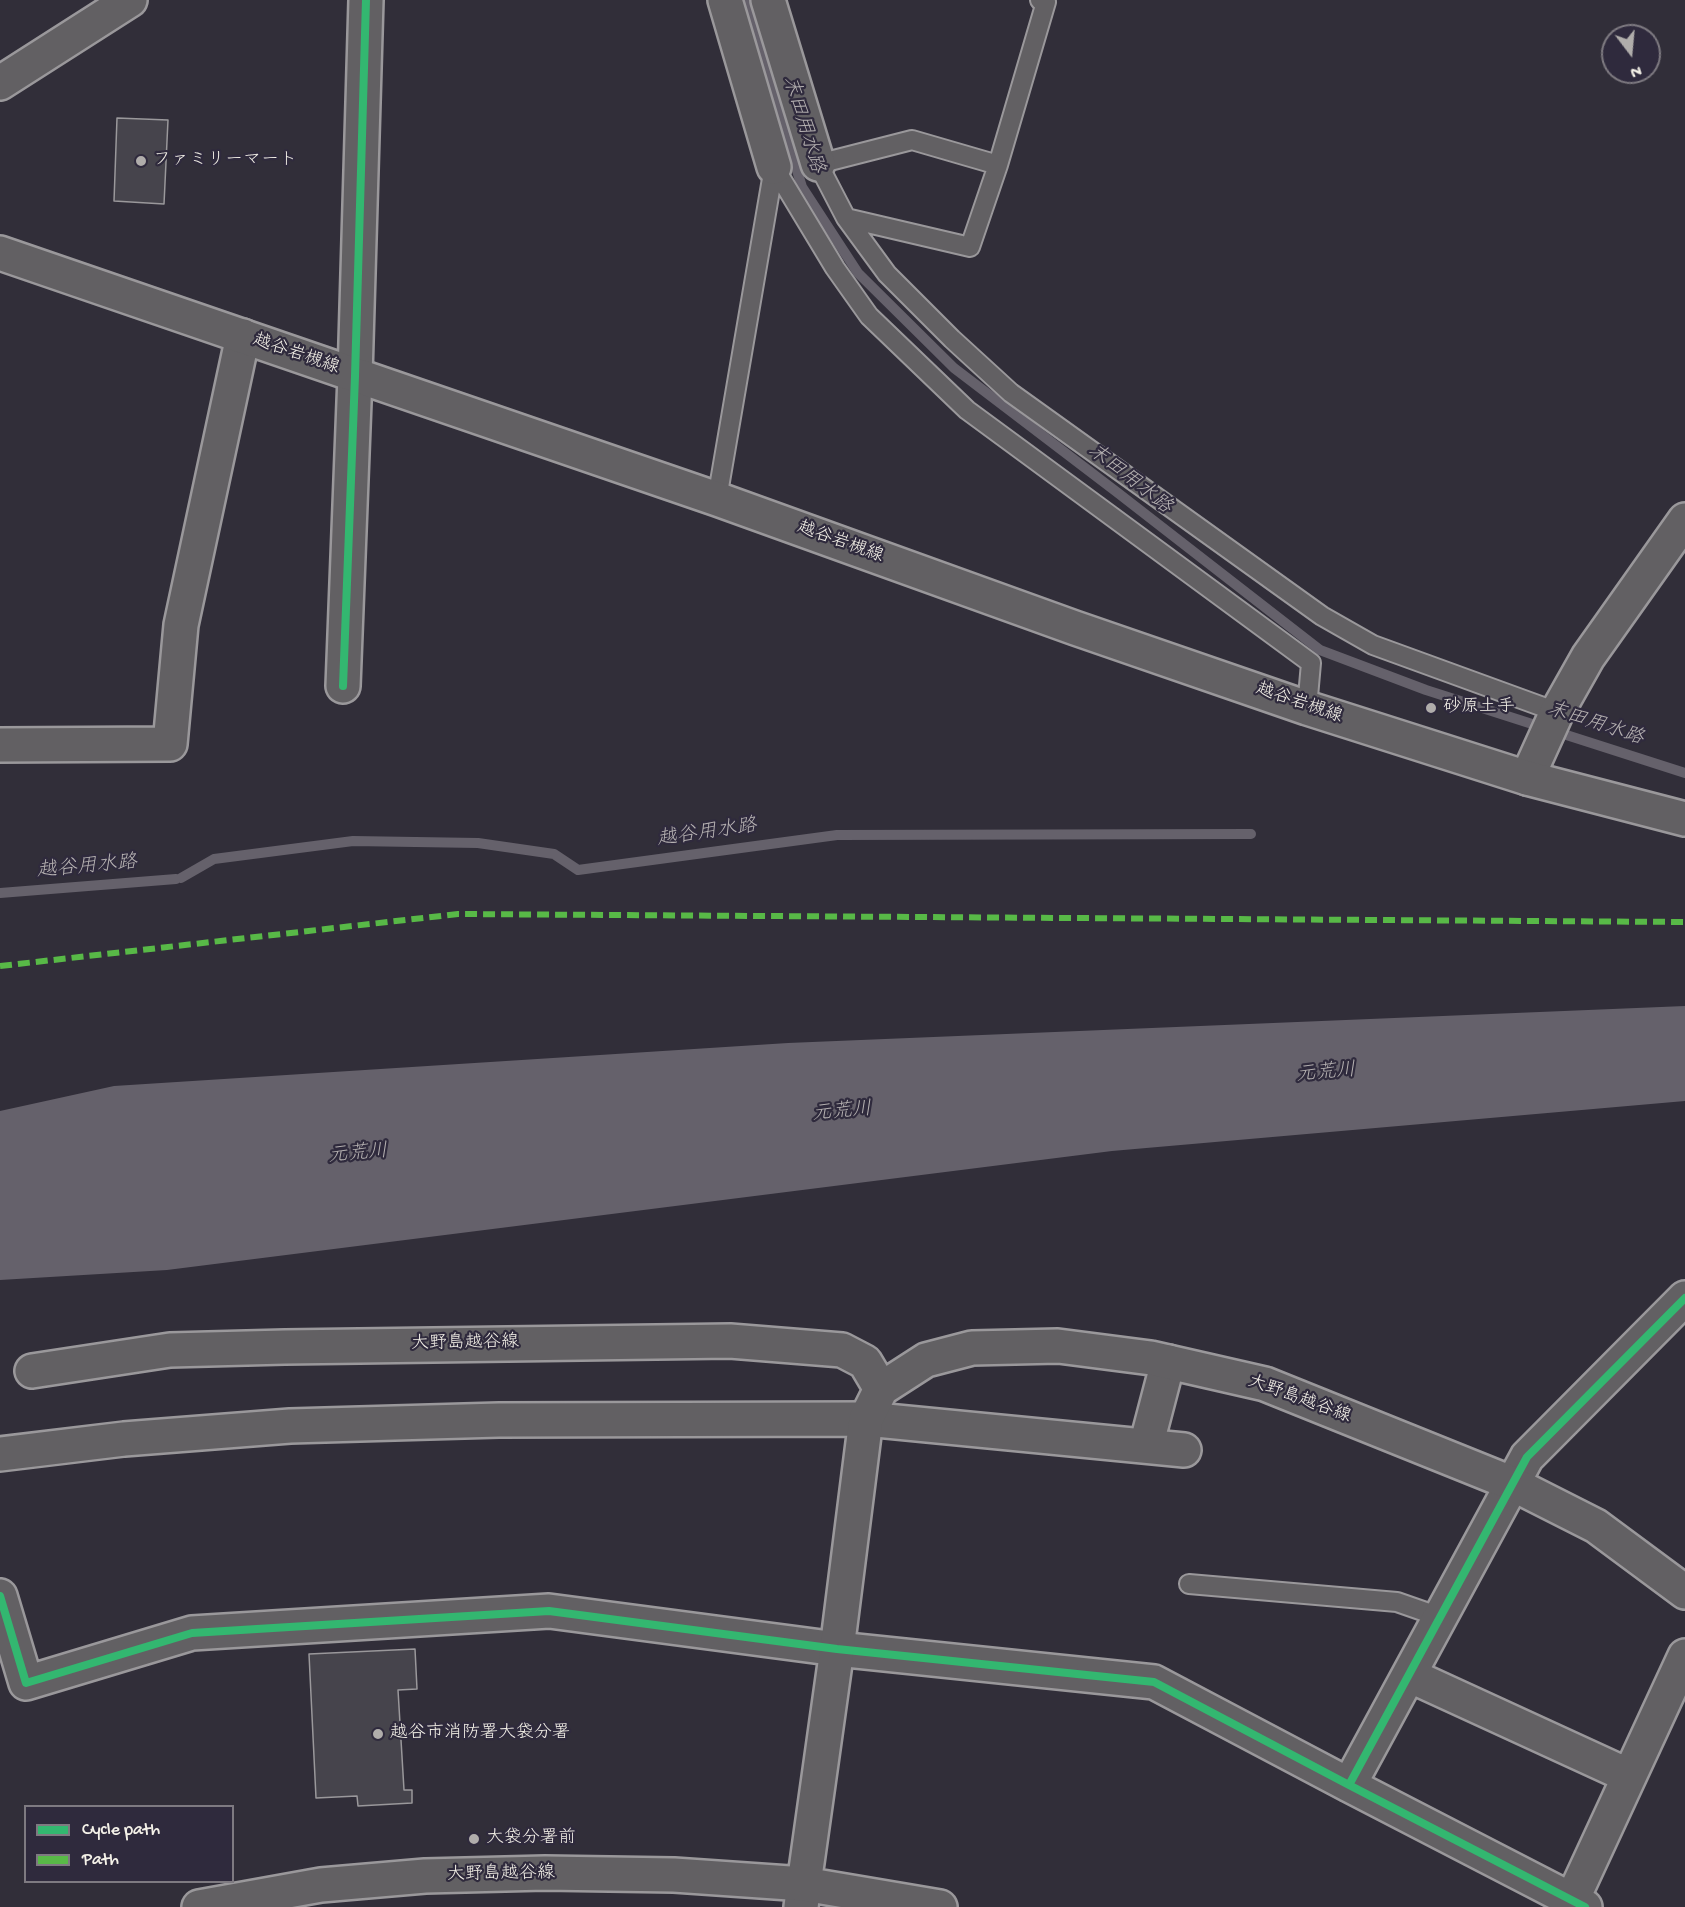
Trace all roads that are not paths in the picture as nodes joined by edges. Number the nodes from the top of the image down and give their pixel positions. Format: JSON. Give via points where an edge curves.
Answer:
{"nodes":[{"id":1,"x":130,"y":0,"type":"edge"},
{"id":2,"x":366,"y":0,"type":"edge"},
{"id":3,"x":725,"y":0,"type":"edge"},
{"id":4,"x":768,"y":0,"type":"edge"},
{"id":5,"x":1040,"y":0,"type":"edge"},
{"id":6,"x":0,"y":83,"type":"edge"},
{"id":7,"x":818,"y":164,"type":"junction"},
{"id":8,"x":998,"y":165,"type":"junction"},
{"id":9,"x":774,"y":167,"type":"junction"},
{"id":10,"x":846,"y":218,"type":"junction"},
{"id":11,"x":0,"y":253,"type":"edge"},
{"id":12,"x":243,"y":336,"type":"junction"},
{"id":13,"x":355,"y":376,"type":"junction"},
{"id":14,"x":717,"y":499,"type":"junction"},
{"id":15,"x":1685,"y":520,"type":"edge"},
{"id":16,"x":343,"y":686,"type":"dead end"},
{"id":17,"x":1307,"y":708,"type":"junction"},
{"id":18,"x":1551,"y":725,"type":"junction"},
{"id":19,"x":0,"y":745,"type":"edge"},
{"id":20,"x":1527,"y":778,"type":"junction"},
{"id":21,"x":1685,"y":819,"type":"edge"},
{"id":22,"x":1685,"y":1298,"type":"edge"},
{"id":23,"x":1168,"y":1362,"type":"junction"},
{"id":24,"x":32,"y":1371,"type":"dead end"},
{"id":25,"x":881,"y":1389,"type":"junction"},
{"id":26,"x":866,"y":1419,"type":"junction"},
{"id":27,"x":1146,"y":1446,"type":"junction"},
{"id":28,"x":1184,"y":1450,"type":"dead end"},
{"id":29,"x":0,"y":1454,"type":"edge"},
{"id":30,"x":1511,"y":1483,"type":"junction"},
{"id":31,"x":1190,"y":1584,"type":"dead end"},
{"id":32,"x":1685,"y":1592,"type":"edge"},
{"id":33,"x":0,"y":1596,"type":"edge"},
{"id":34,"x":1440,"y":1617,"type":"junction"},
{"id":35,"x":837,"y":1649,"type":"junction"},
{"id":36,"x":1685,"y":1656,"type":"edge"},
{"id":37,"x":1409,"y":1676,"type":"junction"},
{"id":38,"x":1629,"y":1776,"type":"junction"},
{"id":39,"x":1348,"y":1785,"type":"junction"},
{"id":40,"x":803,"y":1895,"type":"edge"},
{"id":41,"x":1578,"y":1904,"type":"edge"},
{"id":42,"x":199,"y":1907,"type":"edge"},
{"id":43,"x":940,"y":1907,"type":"edge"}],
"edges":[{"from":1,"to":6,"type":"street"},
{"from":2,"to":13,"type":"street"},
{"from":3,"to":9,"type":"street"},
{"from":4,"to":7,"type":"street"},
{"from":5,"to":8,"type":"lane","via":[[1046,2]]},
{"from":7,"to":8,"type":"lane","via":[[912,140]]},
{"from":7,"to":10,"type":"lane"},
{"from":8,"to":10,"type":"lane","via":[[970,247]]},
{"from":9,"to":14,"type":"lane"},
{"from":9,"to":17,"type":"lane","via":[[869,316],[967,410],[1311,663]]},
{"from":10,"to":18,"type":"lane","via":[[886,274],[1011,393],[1322,616],[1373,645]]},
{"from":11,"to":12,"type":"street","name":"越谷岩槻線"},
{"from":12,"to":13,"type":"street","name":"越谷岩槻線"},
{"from":12,"to":19,"type":"street","via":[[182,625],[170,744]]},
{"from":13,"to":14,"type":"street","name":"越谷岩槻線"},
{"from":13,"to":16,"type":"street"},
{"from":14,"to":17,"type":"street","name":"越谷岩槻線"},
{"from":15,"to":18,"type":"street","via":[[1588,657]]},
{"from":17,"to":20,"type":"street","name":"越谷岩槻線"},
{"from":18,"to":20,"type":"street"},
{"from":20,"to":21,"type":"street","name":"越谷岩槻線"},
{"from":22,"to":30,"type":"street","via":[[1527,1457]]},
{"from":23,"to":25,"type":"street","name":"大野島越谷線","via":[[1058,1346],[972,1348],[926,1360]]},
{"from":23,"to":27,"type":"street"},
{"from":23,"to":30,"type":"street","name":"大野島越谷線","via":[[1264,1384]]},
{"from":24,"to":25,"type":"street","name":"大野島越谷線","via":[[170,1350],[730,1341],[842,1350],[865,1362]]},
{"from":25,"to":26,"type":"street"},
{"from":26,"to":27,"type":"street"},
{"from":26,"to":29,"type":"street","via":[[510,1420],[290,1426],[124,1439]]},
{"from":26,"to":35,"type":"street"},
{"from":27,"to":28,"type":"street"},
{"from":30,"to":32,"type":"street","name":"大野島越谷線","via":[[1596,1526]]},
{"from":30,"to":34,"type":"street"},
{"from":31,"to":34,"type":"lane","via":[[1397,1602]]},
{"from":33,"to":35,"type":"street","via":[[27,1683],[192,1633],[549,1611]]},
{"from":34,"to":37,"type":"street"},
{"from":35,"to":39,"type":"street","via":[[1154,1682]]},
{"from":35,"to":40,"type":"street"},
{"from":36,"to":38,"type":"street"},
{"from":37,"to":38,"type":"street"},
{"from":37,"to":39,"type":"street"},
{"from":38,"to":41,"type":"street"},
{"from":39,"to":41,"type":"street"},
{"from":40,"to":42,"type":"street","name":"大野島越谷線","via":[[674,1875],[545,1873],[425,1876],[321,1885]]},
{"from":40,"to":43,"type":"street","name":"大野島越谷線"}]}
